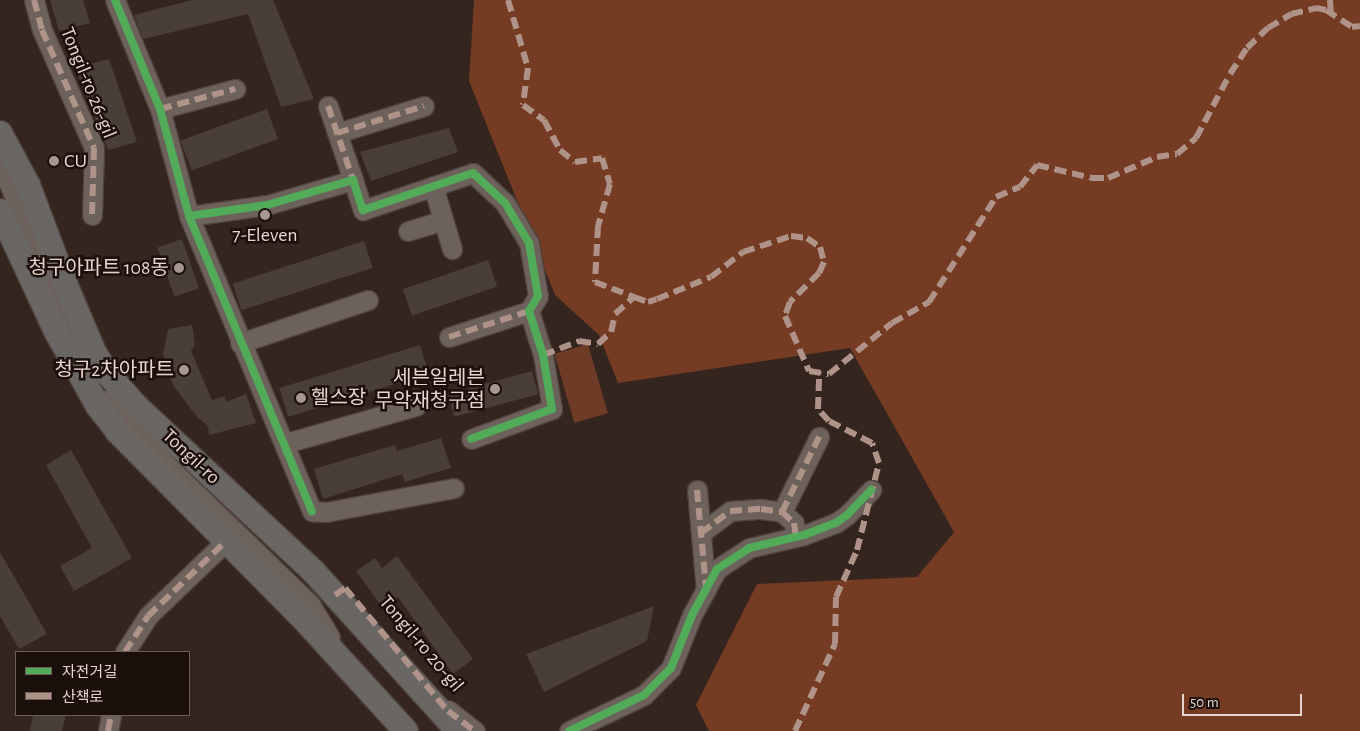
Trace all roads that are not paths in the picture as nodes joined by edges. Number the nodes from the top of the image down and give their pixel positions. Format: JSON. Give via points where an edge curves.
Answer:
{"nodes":[{"id":1,"x":34,"y":0,"type":"edge"},
{"id":2,"x":115,"y":0,"type":"edge"},
{"id":3,"x":235,"y":89,"type":"dead end"},
{"id":4,"x":328,"y":106,"type":"dead end"},
{"id":5,"x":424,"y":106,"type":"dead end"},
{"id":6,"x":160,"y":109,"type":"junction"},
{"id":7,"x":0,"y":133,"type":"edge"},
{"id":8,"x":337,"y":133,"type":"junction"},
{"id":9,"x":0,"y":162,"type":"edge"},
{"id":10,"x":353,"y":180,"type":"junction"},
{"id":11,"x":433,"y":186,"type":"junction"},
{"id":12,"x":0,"y":211,"type":"edge"},
{"id":13,"x":92,"y":215,"type":"dead end"},
{"id":14,"x":189,"y":216,"type":"junction"},
{"id":15,"x":443,"y":220,"type":"junction"},
{"id":16,"x":408,"y":231,"type":"dead end"},
{"id":17,"x":452,"y":249,"type":"dead end"},
{"id":18,"x":368,"y":300,"type":"dead end"},
{"id":19,"x":529,"y":311,"type":"junction"},
{"id":20,"x":449,"y":337,"type":"dead end"},
{"id":21,"x":240,"y":343,"type":"junction"},
{"id":22,"x":98,"y":378,"type":"junction"},
{"id":23,"x":416,"y":406,"type":"dead end"},
{"id":24,"x":819,"y":437,"type":"dead end"},
{"id":25,"x":471,"y":439,"type":"dead end"},
{"id":26,"x":286,"y":443,"type":"junction"},
{"id":27,"x":454,"y":488,"type":"dead end"},
{"id":28,"x":697,"y":490,"type":"dead end"},
{"id":29,"x":871,"y":490,"type":"dead end"},
{"id":30,"x":782,"y":512,"type":"junction"},
{"id":31,"x":701,"y":533,"type":"junction"},
{"id":32,"x":796,"y":537,"type":"junction"},
{"id":33,"x":225,"y":542,"type":"junction"},
{"id":34,"x":706,"y":590,"type":"junction"},
{"id":35,"x":335,"y":595,"type":"junction"},
{"id":36,"x":126,"y":651,"type":"edge"},
{"id":37,"x":351,"y":673,"type":"junction"},
{"id":38,"x":111,"y":716,"type":"edge"},
{"id":39,"x":108,"y":731,"type":"edge"},
{"id":40,"x":406,"y":731,"type":"edge"},
{"id":41,"x":458,"y":731,"type":"edge"},
{"id":42,"x":475,"y":731,"type":"edge"},
{"id":43,"x":569,"y":731,"type":"edge"}],
"edges":[{"from":1,"to":13,"type":"street","name":"Tongil-ro 26-gil","via":[[42,30],[94,148]]},
{"from":2,"to":6,"type":"street"},
{"from":3,"to":6,"type":"street"},
{"from":4,"to":8,"type":"street"},
{"from":5,"to":8,"type":"street"},
{"from":6,"to":14,"type":"street"},
{"from":7,"to":22,"type":"main road","name":"Tongil-ro","via":[[28,185],[94,352]]},
{"from":8,"to":10,"type":"street"},
{"from":9,"to":22,"type":"street","via":[[70,331]]},
{"from":10,"to":11,"type":"street","via":[[363,210]]},
{"from":10,"to":14,"type":"street","via":[[268,205]]},
{"from":11,"to":15,"type":"street"},
{"from":11,"to":19,"type":"street","via":[[472,173],[505,203],[529,244],[538,296]]},
{"from":12,"to":22,"type":"main road","name":"Tongil-ro","via":[[58,333]]},
{"from":14,"to":21,"type":"street"},
{"from":15,"to":16,"type":"street"},
{"from":15,"to":17,"type":"street"},
{"from":18,"to":21,"type":"street"},
{"from":19,"to":20,"type":"street"},
{"from":19,"to":25,"type":"street","via":[[543,355],[552,409]]},
{"from":21,"to":26,"type":"street"},
{"from":22,"to":33,"type":"main road","name":"Tongil-ro","via":[[98,406],[118,432]]},
{"from":22,"to":35,"type":"main road","name":"Tongil-ro","via":[[136,406]]},
{"from":22,"to":37,"type":"street","via":[[169,467],[310,604]]},
{"from":23,"to":26,"type":"street"},
{"from":24,"to":30,"type":"street"},
{"from":26,"to":27,"type":"street","via":[[312,511],[326,512]]},
{"from":28,"to":31,"type":"street"},
{"from":29,"to":32,"type":"street","via":[[836,523]]},
{"from":30,"to":31,"type":"street","via":[[761,509],[730,511]]},
{"from":30,"to":32,"type":"street","via":[[794,523]]},
{"from":31,"to":34,"type":"street"},
{"from":32,"to":34,"type":"street","via":[[749,548],[717,569]]},
{"from":33,"to":36,"type":"street","via":[[148,616]]},
{"from":33,"to":37,"type":"main road","name":"Tongil-ro","via":[[300,616]]},
{"from":34,"to":43,"type":"street","via":[[671,668],[644,695]]},
{"from":35,"to":41,"type":"main road","name":"Tongil-ro"},
{"from":35,"to":42,"type":"street","name":"Tongil-ro 20-gil","via":[[345,588],[448,711]]},
{"from":37,"to":40,"type":"main road","name":"Tongil-ro"},
{"from":38,"to":39,"type":"street"}]}
